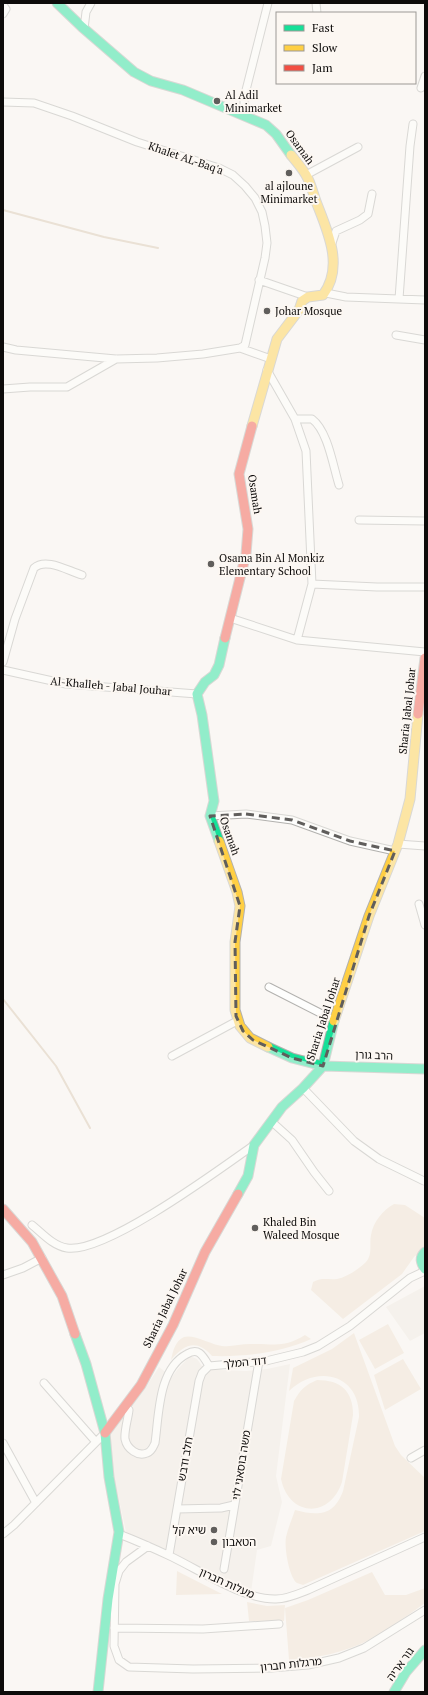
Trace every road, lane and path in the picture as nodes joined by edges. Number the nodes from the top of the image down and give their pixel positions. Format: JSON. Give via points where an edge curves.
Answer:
{"nodes":[{"id":1,"x":57,"y":3,"type":"edge"},
{"id":2,"x":92,"y":3,"type":"edge"},
{"id":3,"x":268,"y":3,"type":"edge"},
{"id":4,"x":3,"y":5,"type":"edge"},
{"id":5,"x":3,"y":14,"type":"edge"},
{"id":6,"x":84,"y":29,"type":"junction"},
{"id":7,"x":425,"y":76,"type":"edge"},
{"id":8,"x":421,"y":88,"type":"dead end"},
{"id":9,"x":3,"y":102,"type":"edge"},
{"id":10,"x":244,"y":115,"type":"junction"},
{"id":11,"x":413,"y":124,"type":"dead end"},
{"id":12,"x":358,"y":147,"type":"dead end"},
{"id":13,"x":306,"y":175,"type":"junction"},
{"id":14,"x":372,"y":194,"type":"dead end"},
{"id":15,"x":332,"y":246,"type":"junction"},
{"id":16,"x":259,"y":280,"type":"junction"},
{"id":17,"x":326,"y":293,"type":"junction"},
{"id":18,"x":308,"y":297,"type":"junction"},
{"id":19,"x":399,"y":299,"type":"junction"},
{"id":20,"x":425,"y":300,"type":"edge"},
{"id":21,"x":396,"y":335,"type":"dead end"},
{"id":22,"x":425,"y":340,"type":"edge"},
{"id":23,"x":3,"y":347,"type":"edge"},
{"id":24,"x":240,"y":348,"type":"junction"},
{"id":25,"x":116,"y":359,"type":"junction"},
{"id":26,"x":271,"y":359,"type":"junction"},
{"id":27,"x":267,"y":370,"type":"junction"},
{"id":28,"x":3,"y":389,"type":"edge"},
{"id":29,"x":295,"y":419,"type":"junction"},
{"id":30,"x":339,"y":485,"type":"dead end"},
{"id":31,"x":359,"y":520,"type":"dead end"},
{"id":32,"x":425,"y":521,"type":"edge"},
{"id":33,"x":82,"y":575,"type":"dead end"},
{"id":34,"x":312,"y":584,"type":"junction"},
{"id":35,"x":425,"y":587,"type":"edge"},
{"id":36,"x":227,"y":627,"type":"junction"},
{"id":37,"x":297,"y":640,"type":"junction"},
{"id":38,"x":425,"y":652,"type":"edge"},
{"id":39,"x":425,"y":658,"type":"edge"},
{"id":40,"x":3,"y":662,"type":"edge"},
{"id":41,"x":3,"y":670,"type":"edge"},
{"id":42,"x":197,"y":694,"type":"junction"},
{"id":43,"x":210,"y":816,"type":"junction"},
{"id":44,"x":425,"y":846,"type":"edge"},
{"id":45,"x":397,"y":847,"type":"junction"},
{"id":46,"x":418,"y":904,"type":"dead end"},
{"id":47,"x":425,"y":925,"type":"edge"},
{"id":48,"x":269,"y":987,"type":"dead end"},
{"id":49,"x":334,"y":1020,"type":"junction"},
{"id":50,"x":237,"y":1021,"type":"junction"},
{"id":51,"x":172,"y":1056,"type":"dead end"},
{"id":52,"x":323,"y":1066,"type":"junction"},
{"id":53,"x":425,"y":1069,"type":"edge"},
{"id":54,"x":303,"y":1088,"type":"junction"},
{"id":55,"x":271,"y":1121,"type":"junction"},
{"id":56,"x":254,"y":1145,"type":"junction"},
{"id":57,"x":424,"y":1181,"type":"edge"},
{"id":58,"x":329,"y":1191,"type":"dead end"},
{"id":59,"x":3,"y":1209,"type":"edge"},
{"id":60,"x":32,"y":1225,"type":"dead end"},
{"id":61,"x":425,"y":1252,"type":"edge"},
{"id":62,"x":42,"y":1258,"type":"junction"},
{"id":63,"x":424,"y":1267,"type":"edge"},
{"id":64,"x":3,"y":1275,"type":"edge"},
{"id":65,"x":259,"y":1362,"type":"junction"},
{"id":66,"x":209,"y":1366,"type":"junction"},
{"id":67,"x":44,"y":1383,"type":"dead end"},
{"id":68,"x":129,"y":1410,"type":"dead end"},
{"id":69,"x":105,"y":1433,"type":"junction"},
{"id":70,"x":96,"y":1442,"type":"junction"},
{"id":71,"x":3,"y":1443,"type":"edge"},
{"id":72,"x":425,"y":1450,"type":"edge"},
{"id":73,"x":411,"y":1458,"type":"dead end"},
{"id":74,"x":36,"y":1503,"type":"junction"},
{"id":75,"x":234,"y":1505,"type":"junction"},
{"id":76,"x":177,"y":1509,"type":"junction"},
{"id":77,"x":3,"y":1534,"type":"edge"},
{"id":78,"x":119,"y":1534,"type":"junction"},
{"id":79,"x":425,"y":1537,"type":"edge"},
{"id":80,"x":148,"y":1546,"type":"junction"},
{"id":81,"x":169,"y":1556,"type":"junction"},
{"id":82,"x":224,"y":1569,"type":"dead end"},
{"id":83,"x":425,"y":1610,"type":"edge"},
{"id":84,"x":279,"y":1624,"type":"dead end"},
{"id":85,"x":114,"y":1628,"type":"junction"},
{"id":86,"x":425,"y":1650,"type":"edge"},
{"id":87,"x":425,"y":1660,"type":"edge"},
{"id":88,"x":98,"y":1692,"type":"edge"},
{"id":89,"x":394,"y":1692,"type":"edge"},
{"id":90,"x":402,"y":1692,"type":"edge"}],
"edges":[{"from":1,"to":6,"type":"street","name":"Osamah"},
{"from":2,"to":6,"type":"street","via":[[86,12]]},
{"from":3,"to":10,"type":"street","via":[[244,98]]},
{"from":4,"to":5,"type":"street","via":[[6,9]]},
{"from":6,"to":10,"type":"street","name":"Osamah","via":[[123,64],[142,77],[183,90]]},
{"from":7,"to":8,"type":"street"},
{"from":9,"to":16,"type":"street","name":"Khalet AL-Baq'a","via":[[34,103],[138,142],[211,164],[233,175],[250,192],[264,220],[266,251]]},
{"from":10,"to":13,"type":"street","name":"Osamah","via":[[271,129]]},
{"from":11,"to":19,"type":"street"},
{"from":12,"to":13,"type":"street"},
{"from":13,"to":15,"type":"street","name":"Osamah"},
{"from":14,"to":15,"type":"street","via":[[368,214],[336,231]]},
{"from":15,"to":17,"type":"street","name":"Osamah","via":[[333,271]]},
{"from":16,"to":18,"type":"street"},
{"from":16,"to":24,"type":"street","name":"Khalet AL-Baq'a","via":[[245,345]]},
{"from":17,"to":18,"type":"street"},
{"from":17,"to":19,"type":"street","via":[[346,297]]},
{"from":18,"to":26,"type":"street","name":"Osamah","via":[[302,301],[277,339]]},
{"from":19,"to":20,"type":"street"},
{"from":21,"to":22,"type":"street"},
{"from":23,"to":25,"type":"street"},
{"from":24,"to":25,"type":"street","via":[[157,358]]},
{"from":24,"to":26,"type":"street"},
{"from":25,"to":28,"type":"street","via":[[67,387]]},
{"from":26,"to":27,"type":"street","name":"Osamah"},
{"from":27,"to":29,"type":"street"},
{"from":27,"to":36,"type":"street","name":"Osamah","via":[[239,474],[247,516],[248,538]]},
{"from":29,"to":30,"type":"street","via":[[312,419],[319,425]]},
{"from":29,"to":34,"type":"street","via":[[306,451]]},
{"from":31,"to":32,"type":"street"},
{"from":33,"to":40,"type":"street","via":[[47,564],[40,564],[34,568],[15,619]]},
{"from":34,"to":35,"type":"street"},
{"from":34,"to":37,"type":"street"},
{"from":36,"to":37,"type":"street","via":[[230,618]]},
{"from":36,"to":42,"type":"street","name":"Osamah","via":[[219,665],[214,675],[205,682]]},
{"from":37,"to":38,"type":"street"},
{"from":39,"to":45,"type":"street","name":"Sharia Jabal Johar","via":[[410,799]]},
{"from":41,"to":42,"type":"street","name":"Al-Khalleh - Jabal Jouhar","via":[[66,684]]},
{"from":42,"to":43,"type":"street","name":"Osamah","via":[[214,801]]},
{"from":43,"to":45,"type":"street","via":[[246,814],[292,820],[350,841]]},
{"from":43,"to":50,"type":"street","name":"Osamah","via":[[239,898],[240,913],[235,942]]},
{"from":44,"to":45,"type":"street"},
{"from":45,"to":49,"type":"street","name":"Sharia Jabal Johar","via":[[369,916]]},
{"from":46,"to":47,"type":"street"},
{"from":48,"to":49,"type":"street"},
{"from":49,"to":52,"type":"street","name":"Sharia Jabal Johar"},
{"from":50,"to":51,"type":"street"},
{"from":50,"to":52,"type":"street","via":[[246,1035],[257,1042],[292,1058]]},
{"from":52,"to":53,"type":"street","name":"הרב גורן"},
{"from":52,"to":54,"type":"street","name":"Sharia Jabal Johar"},
{"from":54,"to":55,"type":"street","name":"Sharia Jabal Johar"},
{"from":54,"to":57,"type":"street","via":[[354,1141],[379,1159]]},
{"from":55,"to":56,"type":"street","name":"Sharia Jabal Johar"},
{"from":55,"to":58,"type":"street","via":[[292,1140]]},
{"from":56,"to":60,"type":"street","via":[[172,1201],[97,1243],[68,1249],[57,1246]]},
{"from":56,"to":69,"type":"street","name":"Sharia Jabal Johar","via":[[248,1176],[205,1252],[173,1324],[141,1385]]},
{"from":59,"to":62,"type":"street","via":[[32,1242]]},
{"from":61,"to":63,"type":"street","via":[[422,1255]]},
{"from":62,"to":64,"type":"street"},
{"from":62,"to":69,"type":"street","via":[[62,1296],[84,1356]]},
{"from":63,"to":65,"type":"street","name":"דוד המלך","via":[[350,1326],[318,1346],[289,1356]]},
{"from":65,"to":66,"type":"street","name":"דוד המלך"},
{"from":65,"to":75,"type":"street","name":"משה בוסאני לוי"},
{"from":66,"to":68,"type":"street","name":"דוד המלך","via":[[201,1353],[193,1350],[174,1364],[165,1382],[155,1443],[147,1453],[131,1450],[125,1439]]},
{"from":66,"to":76,"type":"street","name":"חלב ודבש","via":[[199,1381]]},
{"from":67,"to":70,"type":"street"},
{"from":69,"to":70,"type":"street"},
{"from":69,"to":78,"type":"street","via":[[109,1477]]},
{"from":70,"to":74,"type":"street"},
{"from":71,"to":74,"type":"street"},
{"from":72,"to":73,"type":"street"},
{"from":74,"to":77,"type":"street"},
{"from":75,"to":76,"type":"street","via":[[221,1508]]},
{"from":75,"to":82,"type":"street","name":"משה בוסאני לוי"},
{"from":76,"to":81,"type":"street","name":"חלב ודבש"},
{"from":78,"to":80,"type":"street","name":"מעלות חברון"},
{"from":78,"to":88,"type":"street","via":[[108,1599]]},
{"from":79,"to":81,"type":"street","name":"מעלות חברון","via":[[308,1590],[276,1599],[254,1596],[234,1588]]},
{"from":80,"to":81,"type":"street","name":"מעלות חברון"},
{"from":80,"to":85,"type":"street","name":"מרגלות חברון","via":[[126,1562],[117,1577]]},
{"from":83,"to":85,"type":"street","name":"מרגלות חברון","via":[[370,1645],[339,1658],[288,1667],[129,1668],[119,1660],[115,1652]]},
{"from":84,"to":85,"type":"street","via":[[203,1629]]},
{"from":86,"to":89,"type":"street","name":"גור אריה","via":[[406,1672]]},
{"from":87,"to":90,"type":"street","name":"גור אריה"}]}
